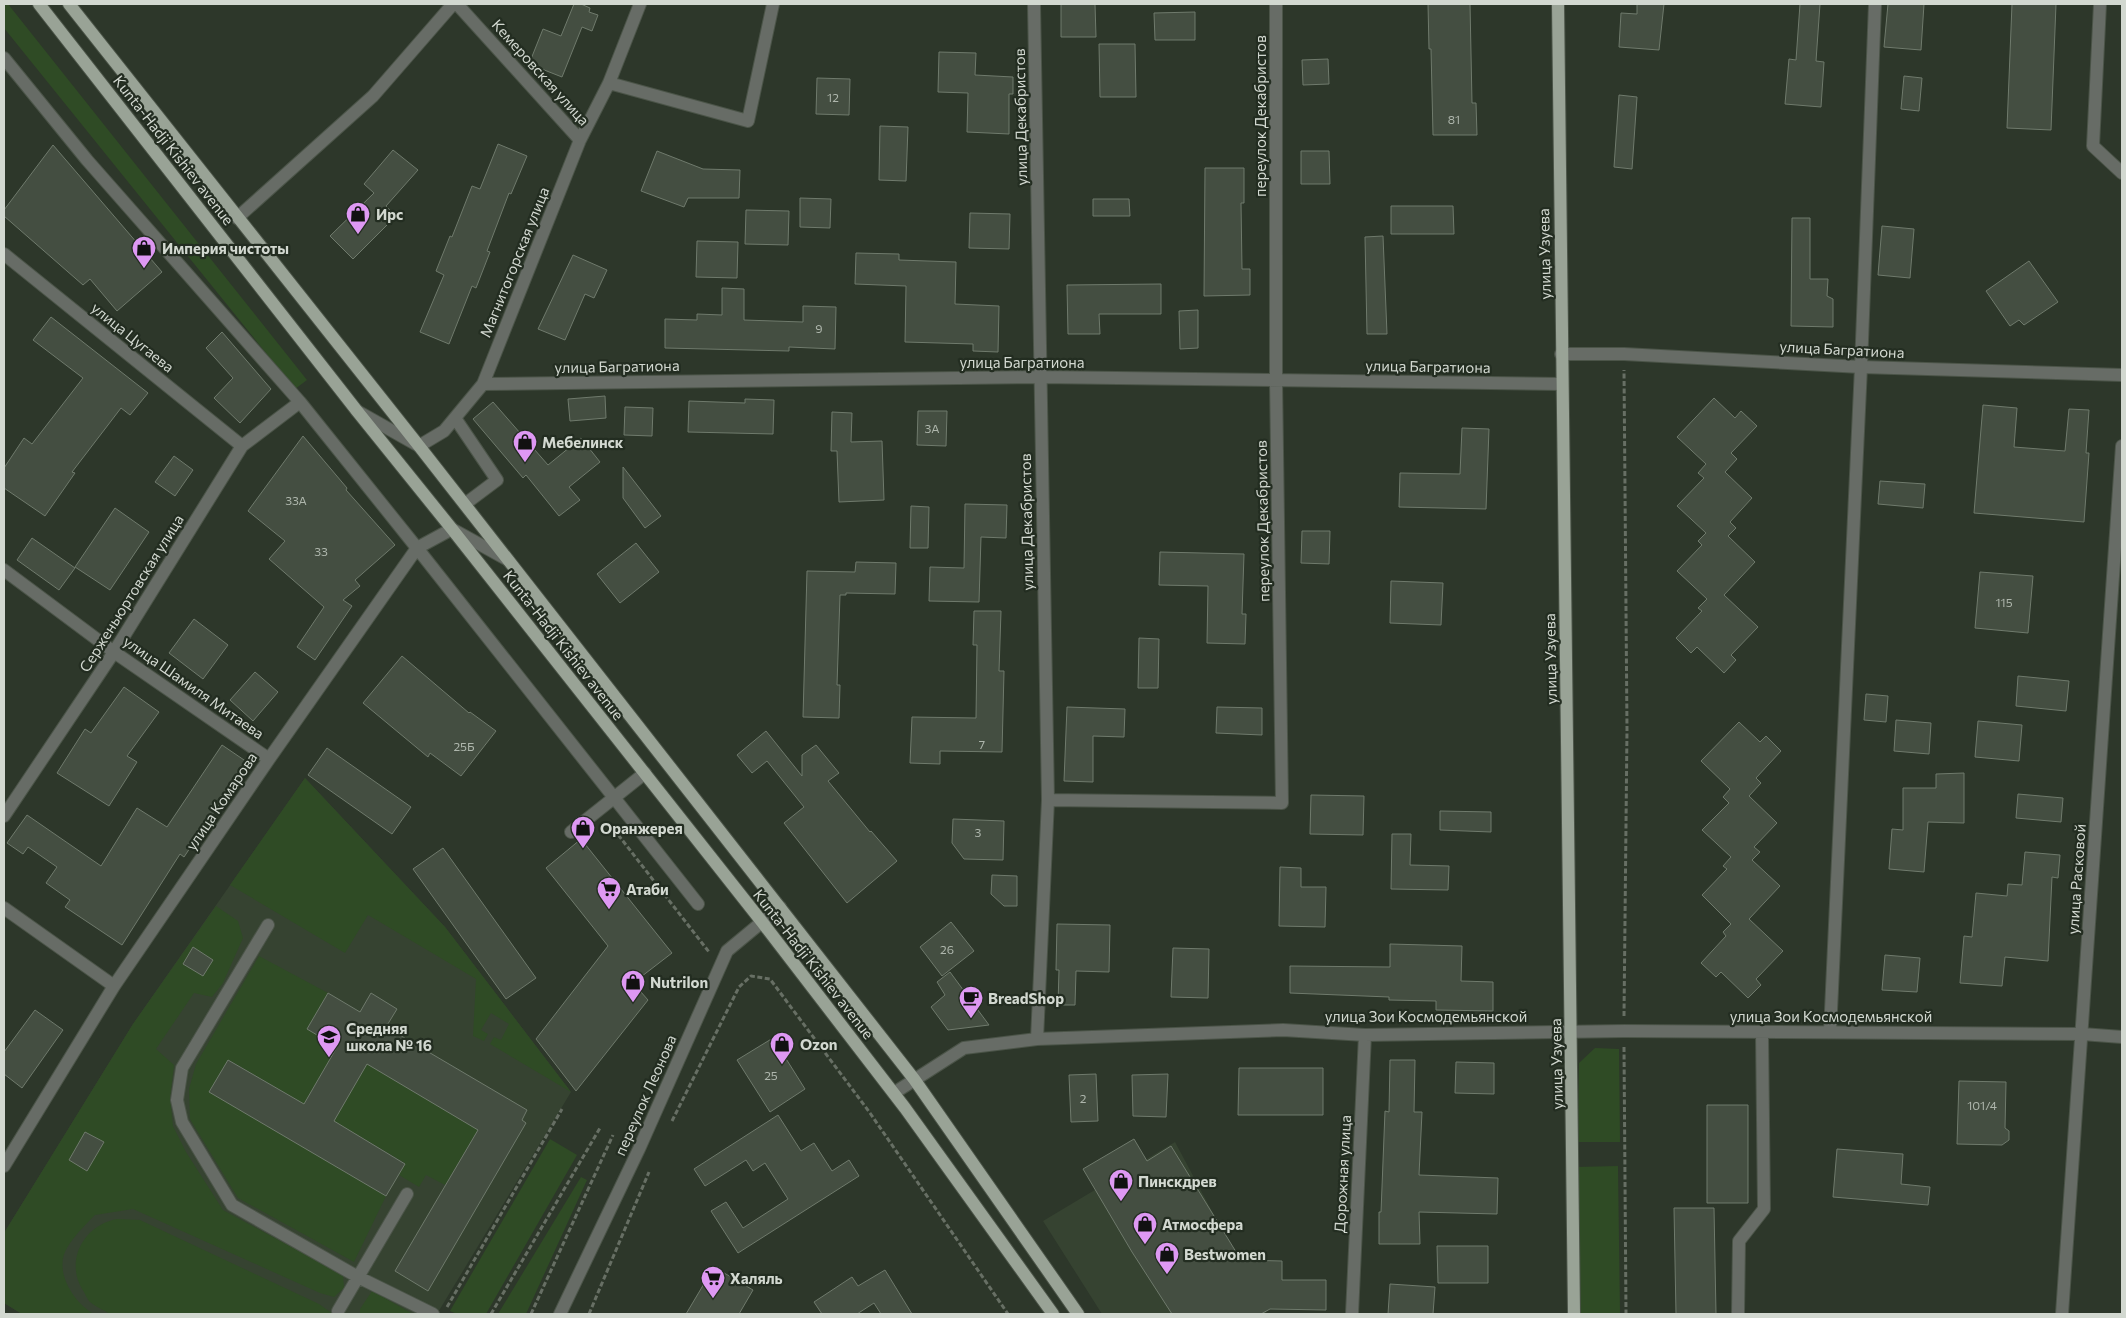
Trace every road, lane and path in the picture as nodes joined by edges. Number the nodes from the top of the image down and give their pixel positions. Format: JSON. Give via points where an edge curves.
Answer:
{"nodes":[{"id":1,"x":39,"y":4,"type":"edge"},
{"id":2,"x":69,"y":4,"type":"edge"},
{"id":3,"x":453,"y":4,"type":"edge"},
{"id":4,"x":457,"y":4,"type":"edge"},
{"id":5,"x":640,"y":4,"type":"edge"},
{"id":6,"x":774,"y":4,"type":"edge"},
{"id":7,"x":1034,"y":4,"type":"edge"},
{"id":8,"x":1276,"y":4,"type":"edge"},
{"id":9,"x":1558,"y":4,"type":"edge"},
{"id":10,"x":1876,"y":4,"type":"edge"},
{"id":11,"x":2100,"y":4,"type":"edge"},
{"id":12,"x":4,"y":58,"type":"edge"},
{"id":13,"x":609,"y":83,"type":"junction"},
{"id":14,"x":580,"y":140,"type":"junction"},
{"id":15,"x":2122,"y":173,"type":"edge"},
{"id":16,"x":237,"y":218,"type":"junction"},
{"id":17,"x":4,"y":254,"type":"edge"},
{"id":18,"x":1561,"y":354,"type":"junction"},
{"id":19,"x":1624,"y":354,"type":"junction"},
{"id":20,"x":1861,"y":367,"type":"junction"},
{"id":21,"x":2122,"y":375,"type":"edge"},
{"id":22,"x":1040,"y":377,"type":"junction"},
{"id":23,"x":1276,"y":380,"type":"junction"},
{"id":24,"x":483,"y":384,"type":"junction"},
{"id":25,"x":1561,"y":384,"type":"junction"},
{"id":26,"x":300,"y":402,"type":"junction"},
{"id":27,"x":357,"y":411,"type":"junction"},
{"id":28,"x":455,"y":418,"type":"junction"},
{"id":29,"x":242,"y":446,"type":"junction"},
{"id":30,"x":419,"y":446,"type":"junction"},
{"id":31,"x":2122,"y":446,"type":"edge"},
{"id":32,"x":465,"y":504,"type":"junction"},
{"id":33,"x":452,"y":529,"type":"junction"},
{"id":34,"x":417,"y":548,"type":"junction"},
{"id":35,"x":509,"y":560,"type":"junction"},
{"id":36,"x":4,"y":570,"type":"edge"},
{"id":37,"x":114,"y":652,"type":"junction"},
{"id":38,"x":269,"y":759,"type":"junction"},
{"id":39,"x":645,"y":773,"type":"junction"},
{"id":40,"x":614,"y":798,"type":"junction"},
{"id":41,"x":1048,"y":800,"type":"junction"},
{"id":42,"x":4,"y":816,"type":"edge"},
{"id":43,"x":571,"y":832,"type":"dead end"},
{"id":44,"x":698,"y":904,"type":"dead end"},
{"id":45,"x":780,"y":907,"type":"junction"},
{"id":46,"x":4,"y":908,"type":"edge"},
{"id":47,"x":762,"y":922,"type":"junction"},
{"id":48,"x":268,"y":925,"type":"dead end"},
{"id":49,"x":114,"y":986,"type":"junction"},
{"id":50,"x":1624,"y":1031,"type":"junction"},
{"id":51,"x":1572,"y":1032,"type":"junction"},
{"id":52,"x":1762,"y":1032,"type":"junction"},
{"id":53,"x":1830,"y":1032,"type":"junction"},
{"id":54,"x":2082,"y":1034,"type":"junction"},
{"id":55,"x":1365,"y":1035,"type":"junction"},
{"id":56,"x":2122,"y":1037,"type":"edge"},
{"id":57,"x":1037,"y":1039,"type":"junction"},
{"id":58,"x":914,"y":1079,"type":"junction"},
{"id":59,"x":894,"y":1093,"type":"junction"},
{"id":60,"x":562,"y":1109,"type":"dead end"},
{"id":61,"x":672,"y":1123,"type":"dead end"},
{"id":62,"x":600,"y":1128,"type":"dead end"},
{"id":63,"x":613,"y":1135,"type":"dead end"},
{"id":64,"x":4,"y":1166,"type":"edge"},
{"id":65,"x":652,"y":1166,"type":"dead end"},
{"id":66,"x":407,"y":1194,"type":"dead end"},
{"id":67,"x":358,"y":1277,"type":"junction"},
{"id":68,"x":338,"y":1311,"type":"dead end"},
{"id":69,"x":432,"y":1314,"type":"edge"},
{"id":70,"x":442,"y":1314,"type":"edge"},
{"id":71,"x":491,"y":1314,"type":"edge"},
{"id":72,"x":531,"y":1314,"type":"edge"},
{"id":73,"x":560,"y":1314,"type":"edge"},
{"id":74,"x":588,"y":1314,"type":"edge"},
{"id":75,"x":1008,"y":1314,"type":"edge"},
{"id":76,"x":1053,"y":1314,"type":"edge"},
{"id":77,"x":1078,"y":1314,"type":"edge"},
{"id":78,"x":1352,"y":1314,"type":"edge"},
{"id":79,"x":1574,"y":1314,"type":"edge"},
{"id":80,"x":1626,"y":1314,"type":"edge"},
{"id":81,"x":1738,"y":1314,"type":"edge"},
{"id":82,"x":2062,"y":1314,"type":"edge"}],
"edges":[{"from":1,"to":27,"type":"main road","name":"Kunta-Hadji Kishiev avenue"},
{"from":2,"to":16,"type":"main road","name":"Kunta-Hadji Kishiev avenue"},
{"from":3,"to":16,"type":"street","via":[[373,96]]},
{"from":4,"to":14,"type":"street","name":"Кемеровская улица"},
{"from":5,"to":13,"type":"street","name":"Магнитогорская улица"},
{"from":6,"to":13,"type":"street","via":[[748,121]]},
{"from":7,"to":22,"type":"street","name":"улица Декабристов"},
{"from":8,"to":23,"type":"street","name":"переулок Декабристов"},
{"from":9,"to":18,"type":"main road","name":"улица Узуева"},
{"from":10,"to":20,"type":"street"},
{"from":11,"to":15,"type":"street","via":[[2093,146]]},
{"from":12,"to":26,"type":"street","via":[[87,160]]},
{"from":13,"to":14,"type":"street","name":"Магнитогорская улица"},
{"from":14,"to":24,"type":"street","name":"Магнитогорская улица"},
{"from":16,"to":30,"type":"main road","name":"Kunta-Hadji Kishiev avenue"},
{"from":17,"to":29,"type":"street","name":"улица Цугаева"},
{"from":18,"to":19,"type":"street","name":"улица Багратиона"},
{"from":18,"to":25,"type":"main road","name":"улица Узуева"},
{"from":19,"to":20,"type":"street","name":"улица Багратиона"},
{"from":19,"to":50,"type":"path","via":[[1627,729]]},
{"from":20,"to":21,"type":"street","name":"улица Багратиона"},
{"from":20,"to":53,"type":"street"},
{"from":22,"to":23,"type":"street","name":"улица Багратиона"},
{"from":22,"to":24,"type":"street","name":"улица Багратиона"},
{"from":22,"to":41,"type":"street","name":"улица Декабристов"},
{"from":23,"to":25,"type":"street","name":"улица Багратиона"},
{"from":23,"to":41,"type":"street","name":"переулок Декабристов","via":[[1282,803]]},
{"from":24,"to":28,"type":"street","name":"Магнитогорская улица"},
{"from":25,"to":51,"type":"main road","name":"улица Узуева"},
{"from":26,"to":29,"type":"street","name":"Серженьюртовская улица"},
{"from":26,"to":34,"type":"street"},
{"from":27,"to":30,"type":"street"},
{"from":27,"to":33,"type":"main road","name":"Kunta-Hadji Kishiev avenue"},
{"from":28,"to":30,"type":"street","name":"Магнитогорская улица","via":[[444,431]]},
{"from":28,"to":32,"type":"street","via":[[497,480]]},
{"from":29,"to":37,"type":"street","name":"Серженьюртовская улица"},
{"from":30,"to":32,"type":"main road","name":"Kunta-Hadji Kishiev avenue"},
{"from":31,"to":54,"type":"street","name":"улица Расковой"},
{"from":32,"to":35,"type":"main road","name":"Kunta-Hadji Kishiev avenue"},
{"from":33,"to":34,"type":"street","name":"улица Комарова"},
{"from":33,"to":35,"type":"street"},
{"from":33,"to":39,"type":"main road","name":"Kunta-Hadji Kishiev avenue"},
{"from":34,"to":38,"type":"street","name":"улица Комарова"},
{"from":34,"to":40,"type":"street"},
{"from":35,"to":45,"type":"main road","name":"Kunta-Hadji Kishiev avenue"},
{"from":36,"to":37,"type":"street","name":"улица Шамиля Митаева"},
{"from":37,"to":38,"type":"street","name":"улица Шамиля Митаева"},
{"from":37,"to":42,"type":"street","name":"Серженьюртовская улица"},
{"from":38,"to":49,"type":"street","name":"улица Комарова"},
{"from":39,"to":40,"type":"street"},
{"from":39,"to":47,"type":"main road","name":"Kunta-Hadji Kishiev avenue"},
{"from":40,"to":43,"type":"street"},
{"from":40,"to":44,"type":"street"},
{"from":41,"to":57,"type":"street","name":"улица Декабристов"},
{"from":45,"to":47,"type":"street","name":"переулок Леонова"},
{"from":45,"to":58,"type":"main road","name":"Kunta-Hadji Kishiev avenue"},
{"from":46,"to":49,"type":"street"},
{"from":47,"to":59,"type":"main road","name":"Kunta-Hadji Kishiev avenue"},
{"from":47,"to":73,"type":"street","name":"переулок Леонова","via":[[727,951],[639,1149]]},
{"from":48,"to":67,"type":"street","via":[[182,1068],[177,1100],[182,1122],[232,1205]]},
{"from":49,"to":64,"type":"street","name":"улица Комарова"},
{"from":50,"to":51,"type":"street","name":"улица Зои Космодемьянской"},
{"from":50,"to":52,"type":"street","name":"улица Зои Космодемьянской"},
{"from":50,"to":80,"type":"path"},
{"from":51,"to":55,"type":"street","name":"улица Зои Космодемьянской"},
{"from":51,"to":79,"type":"main road","name":"улица Узуева"},
{"from":52,"to":53,"type":"street","name":"улица Зои Космодемьянской"},
{"from":52,"to":81,"type":"street","via":[[1764,1209],[1739,1241]]},
{"from":53,"to":54,"type":"street","name":"улица Зои Космодемьянской"},
{"from":54,"to":56,"type":"street","name":"улица Зои Космодемьянской"},
{"from":54,"to":82,"type":"street","name":"улица Расковой"},
{"from":55,"to":57,"type":"street","name":"улица Зои Космодемьянской","via":[[1283,1030]]},
{"from":55,"to":78,"type":"street","name":"Дорожная улица"},
{"from":57,"to":58,"type":"street","name":"улица Зои Космодемьянской","via":[[964,1048]]},
{"from":58,"to":59,"type":"street","name":"улица Зои Космодемьянской"},
{"from":58,"to":77,"type":"main road","name":"Kunta-Hadji Kishiev avenue"},
{"from":59,"to":76,"type":"main road","name":"Kunta-Hadji Kishiev avenue"},
{"from":60,"to":70,"type":"path"},
{"from":61,"to":75,"type":"path","via":[[739,986],[751,976],[770,980],[870,1113]]},
{"from":62,"to":71,"type":"path"},
{"from":63,"to":72,"type":"path"},
{"from":65,"to":74,"type":"path"},
{"from":66,"to":67,"type":"street"},
{"from":67,"to":68,"type":"street"},
{"from":67,"to":69,"type":"street"}]}
